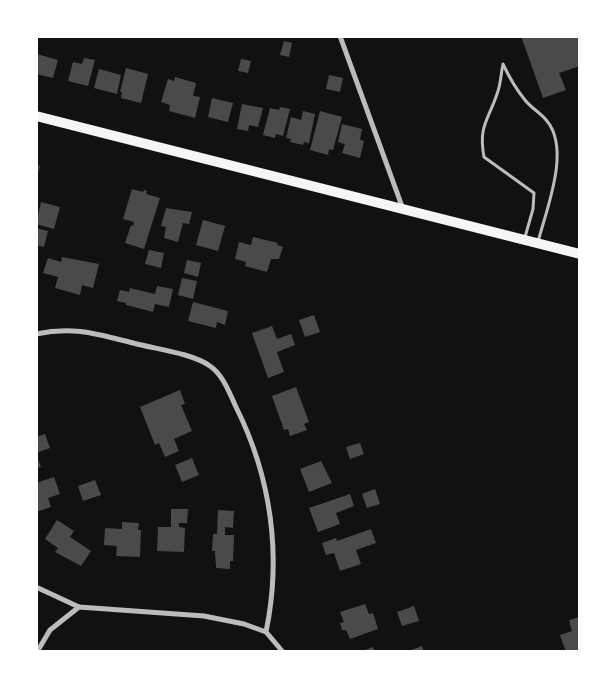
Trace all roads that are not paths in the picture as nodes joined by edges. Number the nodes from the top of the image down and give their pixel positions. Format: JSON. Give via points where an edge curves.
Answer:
{"nodes":[{"id":1,"x":340,"y":36,"type":"edge"},
{"id":2,"x":36,"y":116,"type":"edge"},
{"id":3,"x":404,"y":209,"type":"junction"},
{"id":4,"x":524,"y":240,"type":"junction"},
{"id":5,"x":538,"y":243,"type":"junction"},
{"id":6,"x":580,"y":254,"type":"edge"},
{"id":7,"x":36,"y":334,"type":"edge"},
{"id":8,"x":36,"y":587,"type":"edge"},
{"id":9,"x":79,"y":607,"type":"junction"},
{"id":10,"x":266,"y":632,"type":"junction"},
{"id":11,"x":37,"y":652,"type":"edge"},
{"id":12,"x":283,"y":652,"type":"edge"}],
"edges":[{"from":1,"to":3,"type":"street"},
{"from":2,"to":3,"type":"main road"},
{"from":3,"to":4,"type":"main road"},
{"from":4,"to":5,"type":"main road"},
{"from":4,"to":5,"type":"lane","via":[[534,192],[484,158],[481,142],[482,128],[498,90],[503,64],[512,84],[547,120],[556,139],[555,174]]},
{"from":5,"to":6,"type":"main road"},
{"from":7,"to":10,"type":"street","via":[[69,329],[96,334],[199,360],[214,369],[224,382],[252,440],[270,504],[273,580]]},
{"from":8,"to":9,"type":"street"},
{"from":9,"to":10,"type":"street","via":[[204,616]]},
{"from":9,"to":11,"type":"street","via":[[50,630]]},
{"from":10,"to":12,"type":"street"}]}
